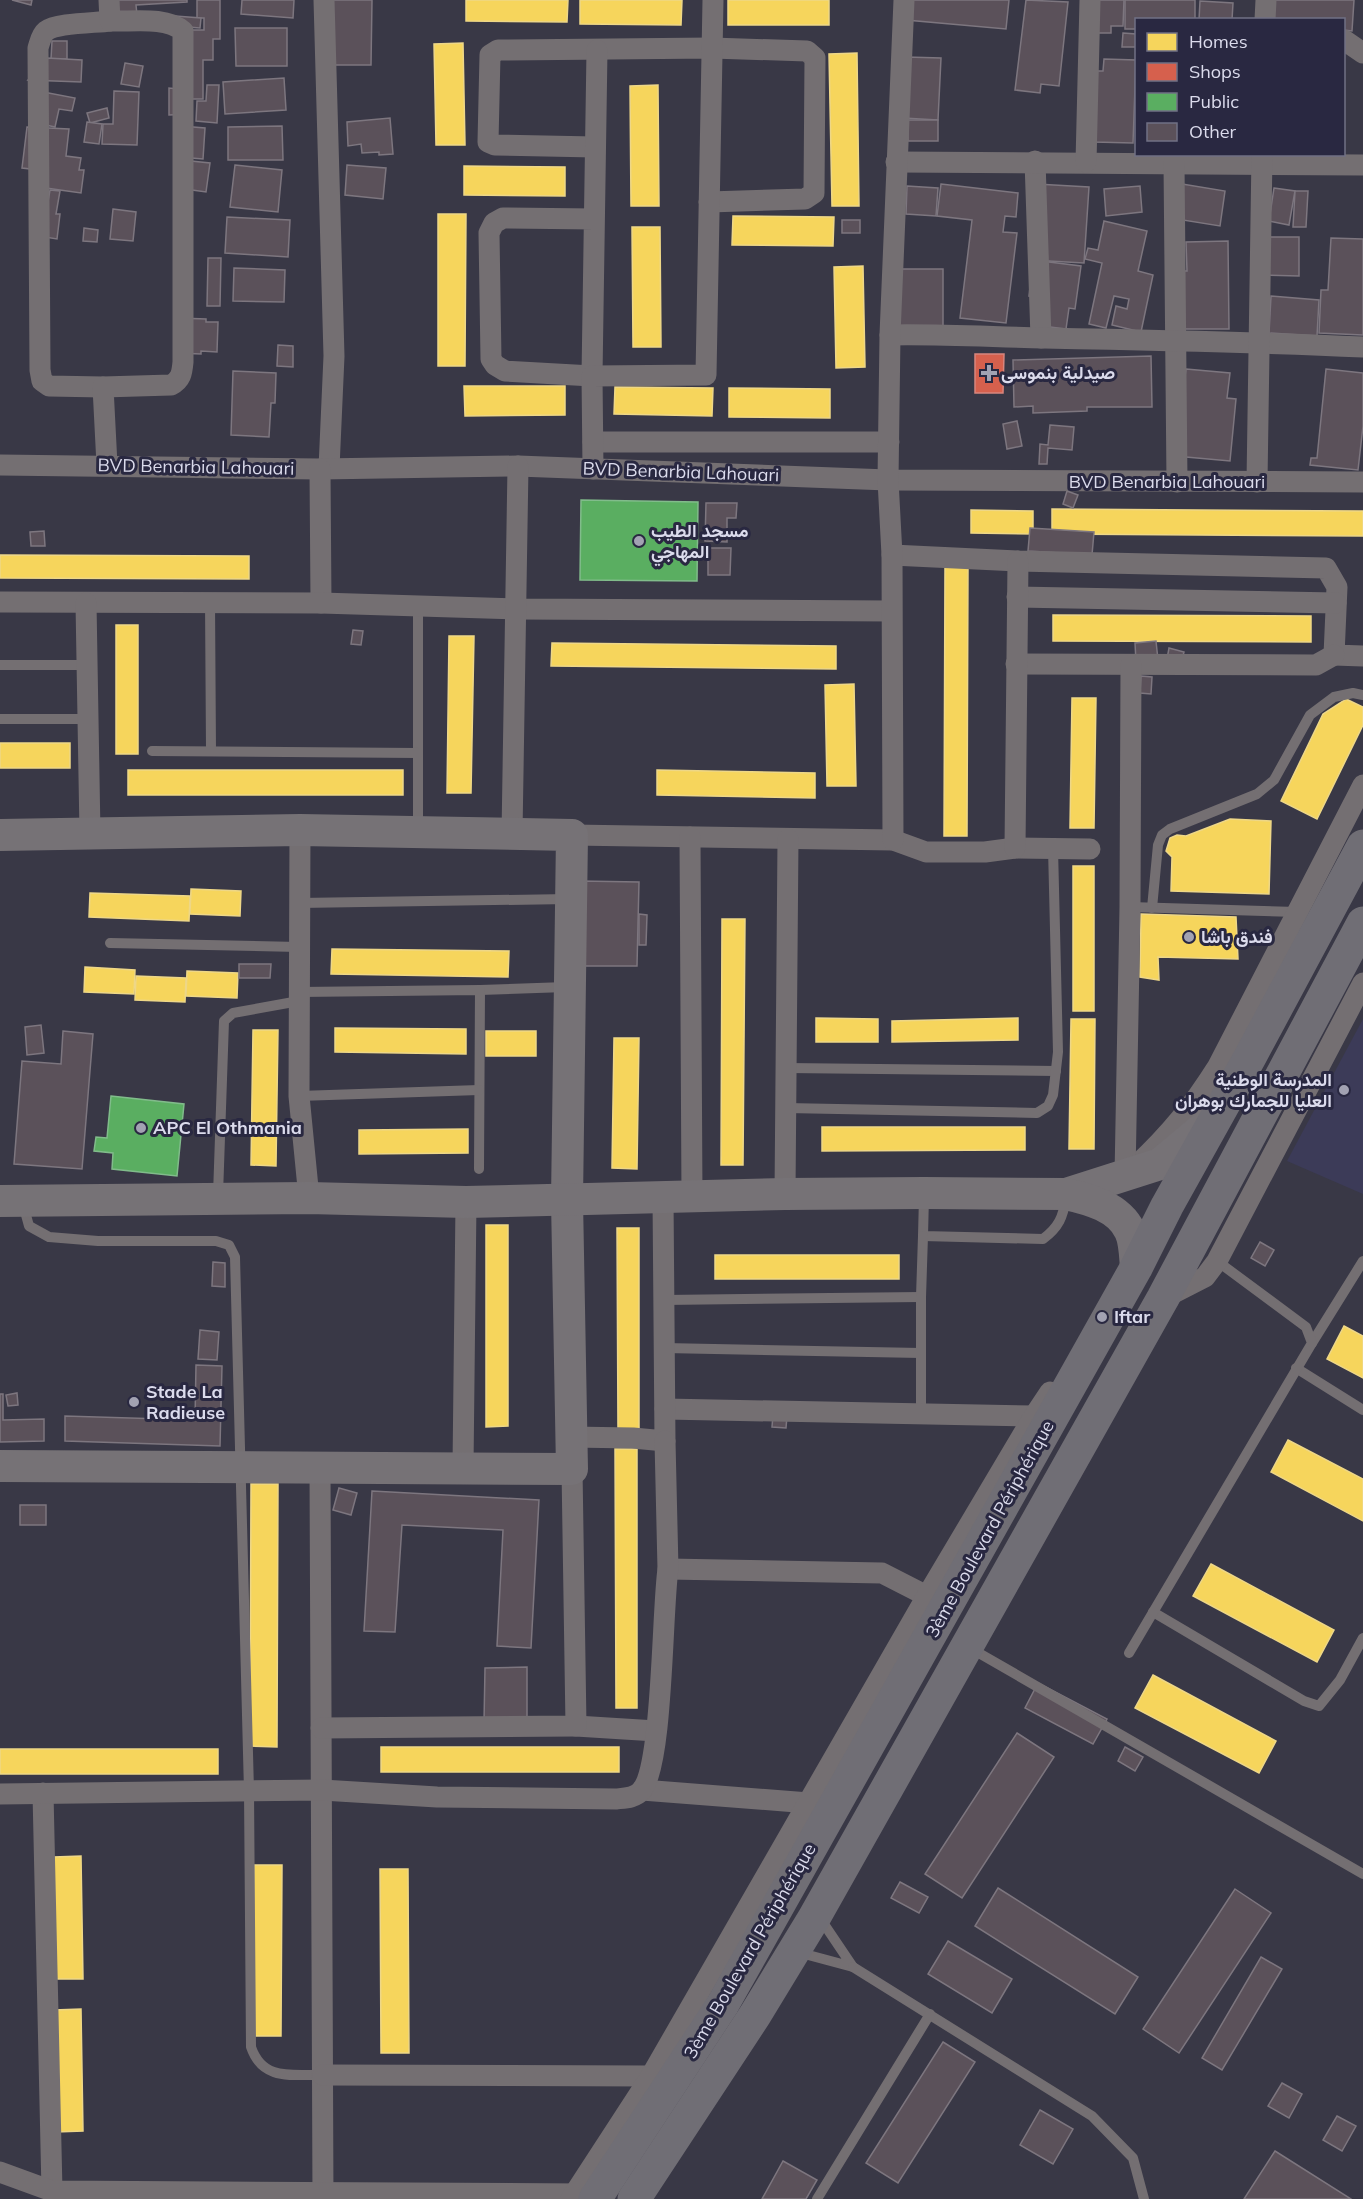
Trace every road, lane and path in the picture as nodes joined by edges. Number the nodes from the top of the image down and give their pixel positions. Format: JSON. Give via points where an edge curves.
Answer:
{"nodes":[{"id":1,"x":109,"y":0,"type":"edge"},
{"id":2,"x":324,"y":0,"type":"edge"},
{"id":3,"x":713,"y":0,"type":"edge"},
{"id":4,"x":904,"y":0,"type":"edge"},
{"id":5,"x":1090,"y":0,"type":"edge"},
{"id":6,"x":1266,"y":0,"type":"edge"},
{"id":7,"x":1265,"y":18,"type":"edge"},
{"id":8,"x":110,"y":21,"type":"junction"},
{"id":9,"x":1345,"y":41,"type":"edge"},
{"id":10,"x":712,"y":48,"type":"junction"},
{"id":11,"x":597,"y":50,"type":"junction"},
{"id":12,"x":1363,"y":53,"type":"edge"},
{"id":13,"x":595,"y":147,"type":"junction"},
{"id":14,"x":1262,"y":159,"type":"edge"},
{"id":15,"x":1035,"y":161,"type":"junction"},
{"id":16,"x":896,"y":162,"type":"junction"},
{"id":17,"x":1086,"y":162,"type":"junction"},
{"id":18,"x":1174,"y":163,"type":"junction"},
{"id":19,"x":1363,"y":165,"type":"edge"},
{"id":20,"x":709,"y":202,"type":"junction"},
{"id":21,"x":594,"y":219,"type":"junction"},
{"id":22,"x":890,"y":335,"type":"junction"},
{"id":23,"x":1041,"y":338,"type":"junction"},
{"id":24,"x":1175,"y":340,"type":"junction"},
{"id":25,"x":1259,"y":342,"type":"junction"},
{"id":26,"x":1363,"y":347,"type":"edge"},
{"id":27,"x":592,"y":376,"type":"junction"},
{"id":28,"x":103,"y":387,"type":"junction"},
{"id":29,"x":593,"y":442,"type":"junction"},
{"id":30,"x":889,"y":442,"type":"junction"},
{"id":31,"x":0,"y":465,"type":"edge"},
{"id":32,"x":107,"y":465,"type":"junction"},
{"id":33,"x":518,"y":466,"type":"junction"},
{"id":34,"x":324,"y":468,"type":"junction"},
{"id":35,"x":593,"y":469,"type":"junction"},
{"id":36,"x":888,"y":480,"type":"junction"},
{"id":37,"x":1177,"y":482,"type":"junction"},
{"id":38,"x":1257,"y":482,"type":"junction"},
{"id":39,"x":1363,"y":482,"type":"edge"},
{"id":40,"x":892,"y":555,"type":"junction"},
{"id":41,"x":1018,"y":561,"type":"junction"},
{"id":42,"x":1017,"y":597,"type":"junction"},
{"id":43,"x":0,"y":602,"type":"edge"},
{"id":44,"x":210,"y":602,"type":"junction"},
{"id":45,"x":86,"y":603,"type":"junction"},
{"id":46,"x":321,"y":603,"type":"junction"},
{"id":47,"x":1336,"y":603,"type":"junction"},
{"id":48,"x":418,"y":606,"type":"junction"},
{"id":49,"x":516,"y":609,"type":"junction"},
{"id":50,"x":891,"y":611,"type":"junction"},
{"id":51,"x":1334,"y":655,"type":"junction"},
{"id":52,"x":1363,"y":656,"type":"edge"},
{"id":53,"x":1016,"y":664,"type":"junction"},
{"id":54,"x":1131,"y":664,"type":"junction"},
{"id":55,"x":0,"y":665,"type":"edge"},
{"id":56,"x":87,"y":665,"type":"junction"},
{"id":57,"x":1363,"y":695,"type":"edge"},
{"id":58,"x":0,"y":719,"type":"edge"},
{"id":59,"x":88,"y":719,"type":"junction"},
{"id":60,"x":152,"y":751,"type":"dead end"},
{"id":61,"x":211,"y":751,"type":"junction"},
{"id":62,"x":418,"y":753,"type":"junction"},
{"id":63,"x":1363,"y":785,"type":"edge"},
{"id":64,"x":300,"y":830,"type":"junction"},
{"id":65,"x":418,"y":832,"type":"junction"},
{"id":66,"x":90,"y":834,"type":"junction"},
{"id":67,"x":512,"y":834,"type":"junction"},
{"id":68,"x":0,"y":835,"type":"edge"},
{"id":69,"x":572,"y":835,"type":"junction"},
{"id":70,"x":690,"y":837,"type":"junction"},
{"id":71,"x":788,"y":839,"type":"junction"},
{"id":72,"x":893,"y":840,"type":"junction"},
{"id":73,"x":1363,"y":846,"type":"edge"},
{"id":74,"x":1015,"y":848,"type":"junction"},
{"id":75,"x":1053,"y":848,"type":"junction"},
{"id":76,"x":1090,"y":849,"type":"dead end"},
{"id":77,"x":571,"y":899,"type":"junction"},
{"id":78,"x":300,"y":903,"type":"junction"},
{"id":79,"x":1130,"y":907,"type":"junction"},
{"id":80,"x":1152,"y":908,"type":"junction"},
{"id":81,"x":1299,"y":912,"type":"junction"},
{"id":82,"x":1363,"y":923,"type":"edge"},
{"id":83,"x":110,"y":943,"type":"dead end"},
{"id":84,"x":299,"y":947,"type":"junction"},
{"id":85,"x":1363,"y":983,"type":"edge"},
{"id":86,"x":570,"y":987,"type":"junction"},
{"id":87,"x":480,"y":990,"type":"junction"},
{"id":88,"x":299,"y":997,"type":"junction"},
{"id":89,"x":786,"y":1068,"type":"junction"},
{"id":90,"x":1056,"y":1071,"type":"junction"},
{"id":91,"x":479,"y":1090,"type":"junction"},
{"id":92,"x":299,"y":1096,"type":"junction"},
{"id":93,"x":786,"y":1108,"type":"junction"},
{"id":94,"x":1217,"y":1117,"type":"junction"},
{"id":95,"x":479,"y":1169,"type":"dead end"},
{"id":96,"x":1125,"y":1176,"type":"junction"},
{"id":97,"x":924,"y":1193,"type":"junction"},
{"id":98,"x":785,"y":1194,"type":"junction"},
{"id":99,"x":1066,"y":1194,"type":"junction"},
{"id":100,"x":678,"y":1197,"type":"junction"},
{"id":101,"x":309,"y":1198,"type":"junction"},
{"id":102,"x":218,"y":1199,"type":"junction"},
{"id":103,"x":567,"y":1200,"type":"junction"},
{"id":104,"x":11,"y":1201,"type":"edge"},
{"id":105,"x":466,"y":1202,"type":"junction"},
{"id":106,"x":923,"y":1236,"type":"junction"},
{"id":107,"x":1217,"y":1261,"type":"junction"},
{"id":108,"x":1363,"y":1261,"type":"edge"},
{"id":109,"x":1136,"y":1268,"type":"junction"},
{"id":110,"x":921,"y":1297,"type":"junction"},
{"id":111,"x":1164,"y":1298,"type":"junction"},
{"id":112,"x":664,"y":1300,"type":"junction"},
{"id":113,"x":1311,"y":1342,"type":"junction"},
{"id":114,"x":1093,"y":1345,"type":"junction"},
{"id":115,"x":664,"y":1348,"type":"junction"},
{"id":116,"x":921,"y":1353,"type":"junction"},
{"id":117,"x":1296,"y":1368,"type":"junction"},
{"id":118,"x":665,"y":1409,"type":"junction"},
{"id":119,"x":1363,"y":1410,"type":"edge"},
{"id":120,"x":921,"y":1414,"type":"junction"},
{"id":121,"x":1034,"y":1416,"type":"junction"},
{"id":122,"x":571,"y":1437,"type":"junction"},
{"id":123,"x":666,"y":1441,"type":"junction"},
{"id":124,"x":0,"y":1466,"type":"edge"},
{"id":125,"x":242,"y":1466,"type":"junction"},
{"id":126,"x":320,"y":1467,"type":"junction"},
{"id":127,"x":463,"y":1467,"type":"junction"},
{"id":128,"x":572,"y":1469,"type":"junction"},
{"id":129,"x":668,"y":1569,"type":"junction"},
{"id":130,"x":927,"y":1596,"type":"junction"},
{"id":131,"x":1153,"y":1612,"type":"junction"},
{"id":132,"x":1363,"y":1638,"type":"edge"},
{"id":133,"x":967,"y":1647,"type":"junction"},
{"id":134,"x":1129,"y":1653,"type":"dead end"},
{"id":135,"x":576,"y":1726,"type":"junction"},
{"id":136,"x":321,"y":1728,"type":"junction"},
{"id":137,"x":656,"y":1731,"type":"junction"},
{"id":138,"x":322,"y":1790,"type":"junction"},
{"id":139,"x":642,"y":1790,"type":"junction"},
{"id":140,"x":249,"y":1791,"type":"junction"},
{"id":141,"x":43,"y":1793,"type":"junction"},
{"id":142,"x":0,"y":1794,"type":"edge"},
{"id":143,"x":809,"y":1803,"type":"junction"},
{"id":144,"x":1363,"y":1874,"type":"edge"},
{"id":145,"x":814,"y":1918,"type":"junction"},
{"id":146,"x":794,"y":1951,"type":"junction"},
{"id":147,"x":853,"y":1967,"type":"junction"},
{"id":148,"x":930,"y":2014,"type":"junction"},
{"id":149,"x":323,"y":2075,"type":"junction"},
{"id":150,"x":651,"y":2076,"type":"junction"},
{"id":151,"x":0,"y":2172,"type":"edge"},
{"id":152,"x":52,"y":2191,"type":"junction"},
{"id":153,"x":98,"y":2195,"type":"edge"},
{"id":154,"x":323,"y":2196,"type":"edge"},
{"id":155,"x":584,"y":2196,"type":"edge"},
{"id":156,"x":634,"y":2199,"type":"edge"},
{"id":157,"x":817,"y":2199,"type":"edge"},
{"id":158,"x":1143,"y":2199,"type":"edge"}],
"edges":[{"from":1,"to":8,"type":"street"},
{"from":2,"to":34,"type":"street","via":[[334,356]]},
{"from":3,"to":10,"type":"street"},
{"from":4,"to":16,"type":"street"},
{"from":5,"to":17,"type":"street"},
{"from":6,"to":7,"type":"street"},
{"from":8,"to":28,"type":"street","via":[[47,30],[38,48],[42,381],[50,386]]},
{"from":8,"to":28,"type":"street","via":[[166,22],[183,31],[183,362],[179,380],[171,385]]},
{"from":9,"to":12,"type":"street"},
{"from":10,"to":11,"type":"street"},
{"from":10,"to":20,"type":"street"},
{"from":10,"to":20,"type":"street","via":[[807,51],[815,58],[814,193],[805,199]]},
{"from":11,"to":13,"type":"street"},
{"from":11,"to":13,"type":"street","via":[[498,50],[490,55],[488,142]]},
{"from":13,"to":21,"type":"street"},
{"from":14,"to":18,"type":"street"},
{"from":14,"to":19,"type":"street"},
{"from":14,"to":25,"type":"street"},
{"from":15,"to":16,"type":"street"},
{"from":15,"to":17,"type":"street"},
{"from":15,"to":23,"type":"street"},
{"from":16,"to":22,"type":"street"},
{"from":17,"to":18,"type":"street"},
{"from":18,"to":24,"type":"street"},
{"from":20,"to":27,"type":"street","via":[[706,375]]},
{"from":21,"to":27,"type":"street"},
{"from":21,"to":27,"type":"street","via":[[502,218],[489,233],[491,359],[495,365],[505,372]]},
{"from":22,"to":23,"type":"street"},
{"from":22,"to":30,"type":"street"},
{"from":23,"to":24,"type":"street"},
{"from":24,"to":25,"type":"street"},
{"from":24,"to":37,"type":"street"},
{"from":25,"to":26,"type":"street"},
{"from":25,"to":38,"type":"street"},
{"from":27,"to":29,"type":"street"},
{"from":28,"to":32,"type":"street"},
{"from":29,"to":30,"type":"street"},
{"from":29,"to":35,"type":"street"},
{"from":30,"to":36,"type":"street"},
{"from":31,"to":32,"type":"street","name":"BVD Benarbia Lahouari"},
{"from":32,"to":34,"type":"street","name":"BVD Benarbia Lahouari"},
{"from":33,"to":34,"type":"street","name":"BVD Benarbia Lahouari"},
{"from":33,"to":35,"type":"street","name":"BVD Benarbia Lahouari"},
{"from":33,"to":49,"type":"street"},
{"from":34,"to":46,"type":"street"},
{"from":35,"to":36,"type":"street","name":"BVD Benarbia Lahouari"},
{"from":36,"to":37,"type":"street","name":"BVD Benarbia Lahouari"},
{"from":36,"to":40,"type":"street"},
{"from":37,"to":38,"type":"street","name":"BVD Benarbia Lahouari"},
{"from":38,"to":39,"type":"street","name":"BVD Benarbia Lahouari"},
{"from":40,"to":41,"type":"street"},
{"from":40,"to":50,"type":"street"},
{"from":41,"to":42,"type":"street"},
{"from":41,"to":47,"type":"street","via":[[1326,568],[1336,586]]},
{"from":42,"to":47,"type":"street"},
{"from":42,"to":53,"type":"street"},
{"from":43,"to":45,"type":"street"},
{"from":44,"to":45,"type":"street"},
{"from":44,"to":46,"type":"street"},
{"from":44,"to":61,"type":"lane"},
{"from":45,"to":56,"type":"street"},
{"from":46,"to":48,"type":"street"},
{"from":47,"to":51,"type":"street"},
{"from":48,"to":49,"type":"street"},
{"from":48,"to":62,"type":"lane"},
{"from":49,"to":50,"type":"street"},
{"from":49,"to":67,"type":"street"},
{"from":50,"to":72,"type":"street"},
{"from":51,"to":52,"type":"street"},
{"from":51,"to":54,"type":"street","via":[[1316,665]]},
{"from":53,"to":54,"type":"street"},
{"from":53,"to":74,"type":"street"},
{"from":54,"to":79,"type":"street"},
{"from":55,"to":56,"type":"lane"},
{"from":56,"to":59,"type":"street"},
{"from":57,"to":80,"type":"lane","via":[[1334,697],[1310,715],[1274,780],[1257,794],[1162,835]]},
{"from":58,"to":59,"type":"lane"},
{"from":59,"to":66,"type":"street"},
{"from":60,"to":61,"type":"lane"},
{"from":61,"to":62,"type":"lane"},
{"from":62,"to":65,"type":"lane"},
{"from":63,"to":81,"type":"street"},
{"from":64,"to":65,"type":"street"},
{"from":64,"to":66,"type":"street"},
{"from":64,"to":78,"type":"street"},
{"from":65,"to":67,"type":"street"},
{"from":66,"to":68,"type":"street"},
{"from":67,"to":69,"type":"street"},
{"from":69,"to":70,"type":"street"},
{"from":69,"to":77,"type":"street"},
{"from":70,"to":71,"type":"street"},
{"from":70,"to":100,"type":"street"},
{"from":71,"to":72,"type":"street"},
{"from":71,"to":89,"type":"street"},
{"from":72,"to":74,"type":"street","via":[[926,852]]},
{"from":73,"to":94,"type":"highway","name":"3ème Boulevard Périphérique"},
{"from":74,"to":75,"type":"street"},
{"from":75,"to":76,"type":"street"},
{"from":75,"to":90,"type":"lane"},
{"from":77,"to":78,"type":"lane"},
{"from":77,"to":86,"type":"street"},
{"from":78,"to":84,"type":"street"},
{"from":79,"to":80,"type":"lane"},
{"from":79,"to":96,"type":"street"},
{"from":80,"to":81,"type":"lane"},
{"from":81,"to":96,"type":"street","via":[[1194,1104]]},
{"from":82,"to":111,"type":"highway","name":"3ème Boulevard Périphérique"},
{"from":83,"to":84,"type":"lane"},
{"from":84,"to":88,"type":"street"},
{"from":85,"to":107,"type":"street"},
{"from":86,"to":87,"type":"lane"},
{"from":86,"to":103,"type":"street"},
{"from":87,"to":88,"type":"lane"},
{"from":87,"to":91,"type":"lane"},
{"from":88,"to":92,"type":"street"},
{"from":88,"to":102,"type":"lane","via":[[233,1012],[224,1021]]},
{"from":89,"to":90,"type":"lane"},
{"from":89,"to":93,"type":"street"},
{"from":90,"to":93,"type":"lane","via":[[1053,1095],[1048,1106],[1037,1113]]},
{"from":91,"to":92,"type":"lane"},
{"from":91,"to":95,"type":"lane"},
{"from":92,"to":101,"type":"street"},
{"from":93,"to":98,"type":"street"},
{"from":94,"to":96,"type":"street","via":[[1160,1164]]},
{"from":94,"to":109,"type":"highway","name":"3ème Boulevard Périphérique"},
{"from":96,"to":99,"type":"street"},
{"from":97,"to":98,"type":"street"},
{"from":97,"to":99,"type":"street"},
{"from":97,"to":106,"type":"lane"},
{"from":98,"to":100,"type":"street"},
{"from":99,"to":106,"type":"lane","via":[[1064,1215],[1055,1230],[1043,1239]]},
{"from":99,"to":109,"type":"street","via":[[1114,1211],[1130,1231]]},
{"from":100,"to":103,"type":"street"},
{"from":100,"to":112,"type":"street"},
{"from":101,"to":102,"type":"street"},
{"from":101,"to":105,"type":"street"},
{"from":102,"to":104,"type":"street"},
{"from":103,"to":105,"type":"street"},
{"from":103,"to":122,"type":"street"},
{"from":104,"to":125,"type":"lane","via":[[29,1226],[49,1237],[216,1241],[229,1245],[235,1257]]},
{"from":105,"to":127,"type":"street"},
{"from":106,"to":110,"type":"lane"},
{"from":107,"to":111,"type":"street","via":[[1205,1277]]},
{"from":107,"to":113,"type":"lane","via":[[1306,1327]]},
{"from":108,"to":113,"type":"lane"},
{"from":109,"to":114,"type":"highway","name":"3ème Boulevard Périphérique"},
{"from":110,"to":112,"type":"lane"},
{"from":110,"to":116,"type":"lane"},
{"from":111,"to":133,"type":"highway","name":"3ème Boulevard Périphérique"},
{"from":112,"to":115,"type":"street"},
{"from":113,"to":117,"type":"lane"},
{"from":114,"to":121,"type":"street","via":[[1061,1377]]},
{"from":114,"to":155,"type":"highway","name":"3ème Boulevard Périphérique","via":[[723,2004]]},
{"from":115,"to":116,"type":"lane"},
{"from":115,"to":118,"type":"street"},
{"from":116,"to":120,"type":"lane"},
{"from":117,"to":119,"type":"lane"},
{"from":117,"to":131,"type":"lane"},
{"from":118,"to":120,"type":"street"},
{"from":118,"to":123,"type":"street"},
{"from":120,"to":121,"type":"street"},
{"from":121,"to":130,"type":"street"},
{"from":122,"to":123,"type":"street"},
{"from":122,"to":128,"type":"street"},
{"from":123,"to":129,"type":"street"},
{"from":124,"to":125,"type":"street"},
{"from":125,"to":126,"type":"street"},
{"from":125,"to":140,"type":"lane"},
{"from":126,"to":127,"type":"street"},
{"from":126,"to":136,"type":"street"},
{"from":127,"to":128,"type":"street"},
{"from":128,"to":135,"type":"street"},
{"from":129,"to":130,"type":"street","via":[[882,1572]]},
{"from":129,"to":137,"type":"street"},
{"from":130,"to":143,"type":"street"},
{"from":131,"to":132,"type":"lane","via":[[1304,1701],[1319,1706],[1340,1680]]},
{"from":131,"to":134,"type":"lane"},
{"from":133,"to":144,"type":"lane"},
{"from":133,"to":145,"type":"highway","name":"3ème Boulevard Périphérique"},
{"from":135,"to":136,"type":"street"},
{"from":135,"to":137,"type":"street"},
{"from":136,"to":138,"type":"street"},
{"from":137,"to":139,"type":"street","via":[[649,1776]]},
{"from":138,"to":139,"type":"street","via":[[437,1797],[616,1799],[633,1797]]},
{"from":138,"to":140,"type":"street"},
{"from":138,"to":149,"type":"street"},
{"from":139,"to":143,"type":"street"},
{"from":140,"to":141,"type":"street"},
{"from":140,"to":149,"type":"lane","via":[[252,2047],[261,2066],[272,2073]]},
{"from":141,"to":142,"type":"street"},
{"from":141,"to":152,"type":"street"},
{"from":143,"to":150,"type":"street"},
{"from":145,"to":146,"type":"highway","name":"3ème Boulevard Périphérique"},
{"from":145,"to":147,"type":"lane","via":[[826,1927]]},
{"from":146,"to":147,"type":"lane"},
{"from":146,"to":156,"type":"highway","name":"3ème Boulevard Périphérique"},
{"from":147,"to":148,"type":"lane"},
{"from":148,"to":157,"type":"lane"},
{"from":148,"to":158,"type":"lane","via":[[1092,2116],[1134,2157]]},
{"from":149,"to":150,"type":"street"},
{"from":149,"to":154,"type":"street"},
{"from":150,"to":155,"type":"street"},
{"from":151,"to":152,"type":"street"},
{"from":152,"to":153,"type":"street"},
{"from":153,"to":154,"type":"street"},
{"from":154,"to":155,"type":"street"}]}
